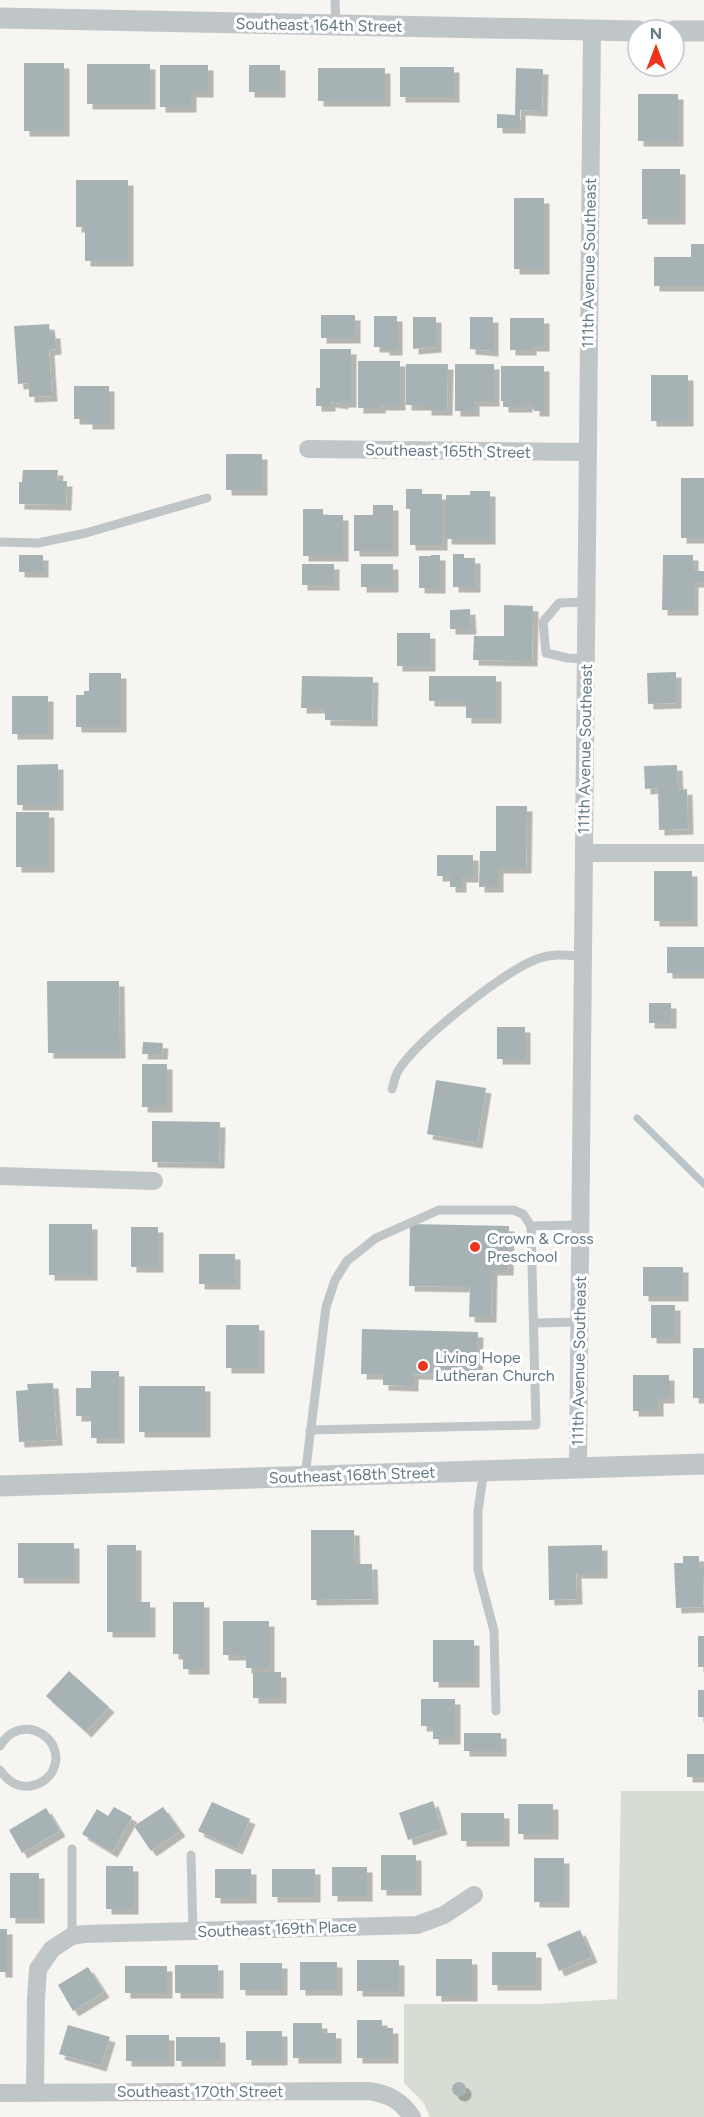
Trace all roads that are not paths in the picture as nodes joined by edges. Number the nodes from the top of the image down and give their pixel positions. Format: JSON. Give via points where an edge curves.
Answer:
{"nodes":[{"id":1,"x":335,"y":0,"type":"edge"},
{"id":2,"x":0,"y":18,"type":"edge"},
{"id":3,"x":336,"y":25,"type":"junction"},
{"id":4,"x":592,"y":31,"type":"junction"},
{"id":5,"x":626,"y":31,"type":"edge"},
{"id":6,"x":686,"y":31,"type":"edge"},
{"id":7,"x":704,"y":31,"type":"edge"},
{"id":8,"x":308,"y":449,"type":"dead end"},
{"id":9,"x":588,"y":452,"type":"junction"},
{"id":10,"x":207,"y":498,"type":"dead end"},
{"id":11,"x":0,"y":542,"type":"edge"},
{"id":12,"x":586,"y":602,"type":"junction"},
{"id":13,"x":586,"y":659,"type":"junction"},
{"id":14,"x":584,"y":853,"type":"junction"},
{"id":15,"x":704,"y":853,"type":"edge"},
{"id":16,"x":583,"y":956,"type":"junction"},
{"id":17,"x":392,"y":1089,"type":"dead end"},
{"id":18,"x":0,"y":1176,"type":"edge"},
{"id":19,"x":154,"y":1181,"type":"dead end"},
{"id":20,"x":580,"y":1225,"type":"junction"},
{"id":21,"x":531,"y":1226,"type":"junction"},
{"id":22,"x":579,"y":1322,"type":"junction"},
{"id":23,"x":534,"y":1323,"type":"junction"},
{"id":24,"x":310,"y":1430,"type":"junction"},
{"id":25,"x":704,"y":1464,"type":"edge"},
{"id":26,"x":578,"y":1467,"type":"junction"},
{"id":27,"x":484,"y":1470,"type":"junction"},
{"id":28,"x":305,"y":1476,"type":"junction"},
{"id":29,"x":0,"y":1486,"type":"edge"},
{"id":30,"x":496,"y":1711,"type":"dead end"},
{"id":31,"x":0,"y":1746,"type":"edge"},
{"id":32,"x":0,"y":1770,"type":"edge"},
{"id":33,"x":72,"y":1850,"type":"dead end"},
{"id":34,"x":191,"y":1855,"type":"dead end"},
{"id":35,"x":474,"y":1895,"type":"dead end"},
{"id":36,"x":193,"y":1931,"type":"junction"},
{"id":37,"x":72,"y":1936,"type":"junction"},
{"id":38,"x":0,"y":2092,"type":"edge"},
{"id":39,"x":35,"y":2092,"type":"junction"},
{"id":40,"x":412,"y":2117,"type":"edge"}],
"edges":[{"from":1,"to":3,"type":"lane"},
{"from":2,"to":3,"type":"street","name":"Southeast 164th Street"},
{"from":3,"to":4,"type":"street","name":"Southeast 164th Street"},
{"from":4,"to":5,"type":"street","name":"Southeast 164th Street"},
{"from":4,"to":9,"type":"street","name":"111th Avenue Southeast"},
{"from":6,"to":7,"type":"street"},
{"from":8,"to":9,"type":"street","name":"Southeast 165th Street"},
{"from":9,"to":12,"type":"street","name":"111th Avenue Southeast"},
{"from":10,"to":11,"type":"lane","via":[[86,533],[38,543]]},
{"from":12,"to":13,"type":"street","name":"111th Avenue Southeast"},
{"from":12,"to":13,"type":"lane","via":[[559,603],[543,622],[546,653]]},
{"from":13,"to":14,"type":"street","name":"111th Avenue Southeast"},
{"from":14,"to":15,"type":"street"},
{"from":14,"to":16,"type":"street","name":"111th Avenue Southeast"},
{"from":16,"to":17,"type":"lane","via":[[552,954],[499,980],[416,1049],[397,1073]]},
{"from":16,"to":20,"type":"street","name":"111th Avenue Southeast"},
{"from":18,"to":19,"type":"street"},
{"from":20,"to":21,"type":"lane"},
{"from":20,"to":22,"type":"street","name":"111th Avenue Southeast"},
{"from":21,"to":23,"type":"lane"},
{"from":21,"to":24,"type":"lane","via":[[524,1214],[513,1210],[440,1210],[376,1238],[347,1260],[335,1280],[327,1307]]},
{"from":22,"to":23,"type":"lane"},
{"from":22,"to":26,"type":"street","name":"111th Avenue Southeast"},
{"from":23,"to":24,"type":"lane","via":[[536,1425]]},
{"from":24,"to":28,"type":"lane"},
{"from":25,"to":26,"type":"street","name":"Southeast 168th Street"},
{"from":26,"to":27,"type":"street","name":"Southeast 168th Street"},
{"from":27,"to":28,"type":"street","name":"Southeast 168th Street"},
{"from":27,"to":30,"type":"lane","via":[[478,1511],[478,1570],[494,1631]]},
{"from":28,"to":29,"type":"street","name":"Southeast 168th Street"},
{"from":31,"to":32,"type":"lane","via":[[14,1731],[25,1728],[46,1736],[56,1756],[48,1777],[28,1787],[7,1779]]},
{"from":33,"to":37,"type":"lane"},
{"from":34,"to":36,"type":"lane"},
{"from":35,"to":36,"type":"street","name":"Southeast 169th Place","via":[[444,1915],[417,1925]]},
{"from":36,"to":37,"type":"street","name":"Southeast 169th Place"},
{"from":37,"to":39,"type":"street","via":[[52,1949],[38,1969]]},
{"from":38,"to":39,"type":"street","name":"Southeast 170th Street"},
{"from":39,"to":40,"type":"street","name":"Southeast 170th Street","via":[[369,2091],[398,2100]]}]}
